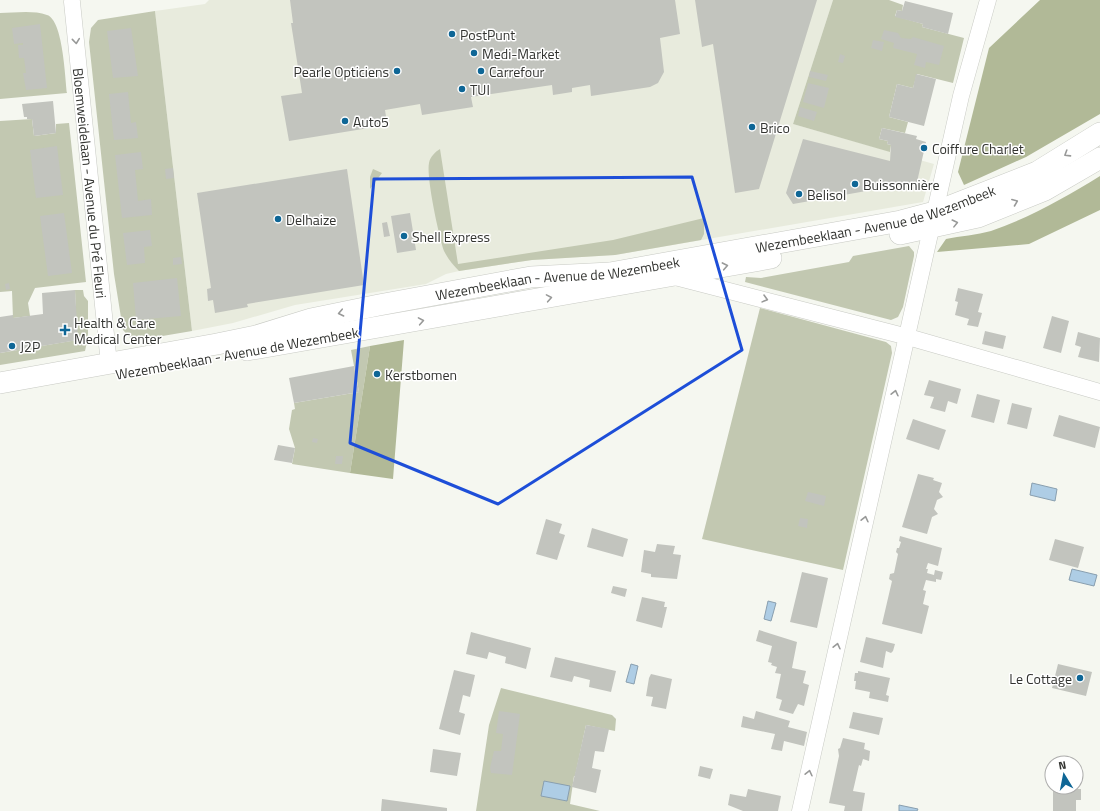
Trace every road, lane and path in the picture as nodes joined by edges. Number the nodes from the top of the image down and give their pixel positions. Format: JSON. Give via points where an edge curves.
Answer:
{"nodes":[{"id":1,"x":988,"y":0,"type":"edge"},
{"id":2,"x":72,"y":2,"type":"dead end"},
{"id":3,"x":1100,"y":133,"type":"edge"},
{"id":4,"x":1100,"y":158,"type":"edge"},
{"id":5,"x":933,"y":220,"type":"junction"},
{"id":6,"x":673,"y":276,"type":"junction"},
{"id":7,"x":908,"y":337,"type":"junction"},
{"id":8,"x":109,"y":364,"type":"junction"},
{"id":9,"x":0,"y":383,"type":"edge"},
{"id":10,"x":1100,"y":392,"type":"edge"},
{"id":11,"x":0,"y":395,"type":"edge"},
{"id":12,"x":800,"y":811,"type":"edge"}],
"edges":[{"from":1,"to":5,"type":"street","via":[[961,96]]},
{"from":2,"to":8,"type":"street","name":"Bloemweidelaan - Avenue du Pré Fleuri","one_way":true},
{"from":3,"to":5,"type":"main road","name":"Wezembeeklaan - Avenue de Wezembeek","one_way":true,"via":[[1037,172]]},
{"from":5,"to":4,"type":"main road","name":"Wezembeeklaan - Avenue de Wezembeek","one_way":true,"via":[[978,217],[1045,190]]},
{"from":6,"to":5,"type":"main road","name":"Wezembeeklaan - Avenue de Wezembeek","one_way":true},
{"from":5,"to":7,"type":"street"},
{"from":5,"to":8,"type":"main road","name":"Wezembeeklaan - Avenue de Wezembeek","one_way":true,"via":[[901,221],[610,273],[531,278],[379,305],[312,319],[256,336]]},
{"from":6,"to":7,"type":"street","one_way":true},
{"from":11,"to":6,"type":"main road","name":"Wezembeeklaan - Avenue de Wezembeek","one_way":true},
{"from":7,"to":10,"type":"street"},
{"from":12,"to":7,"type":"street","one_way":true},
{"from":8,"to":9,"type":"main road","name":"Wezembeeklaan - Avenue de Wezembeek"}]}
